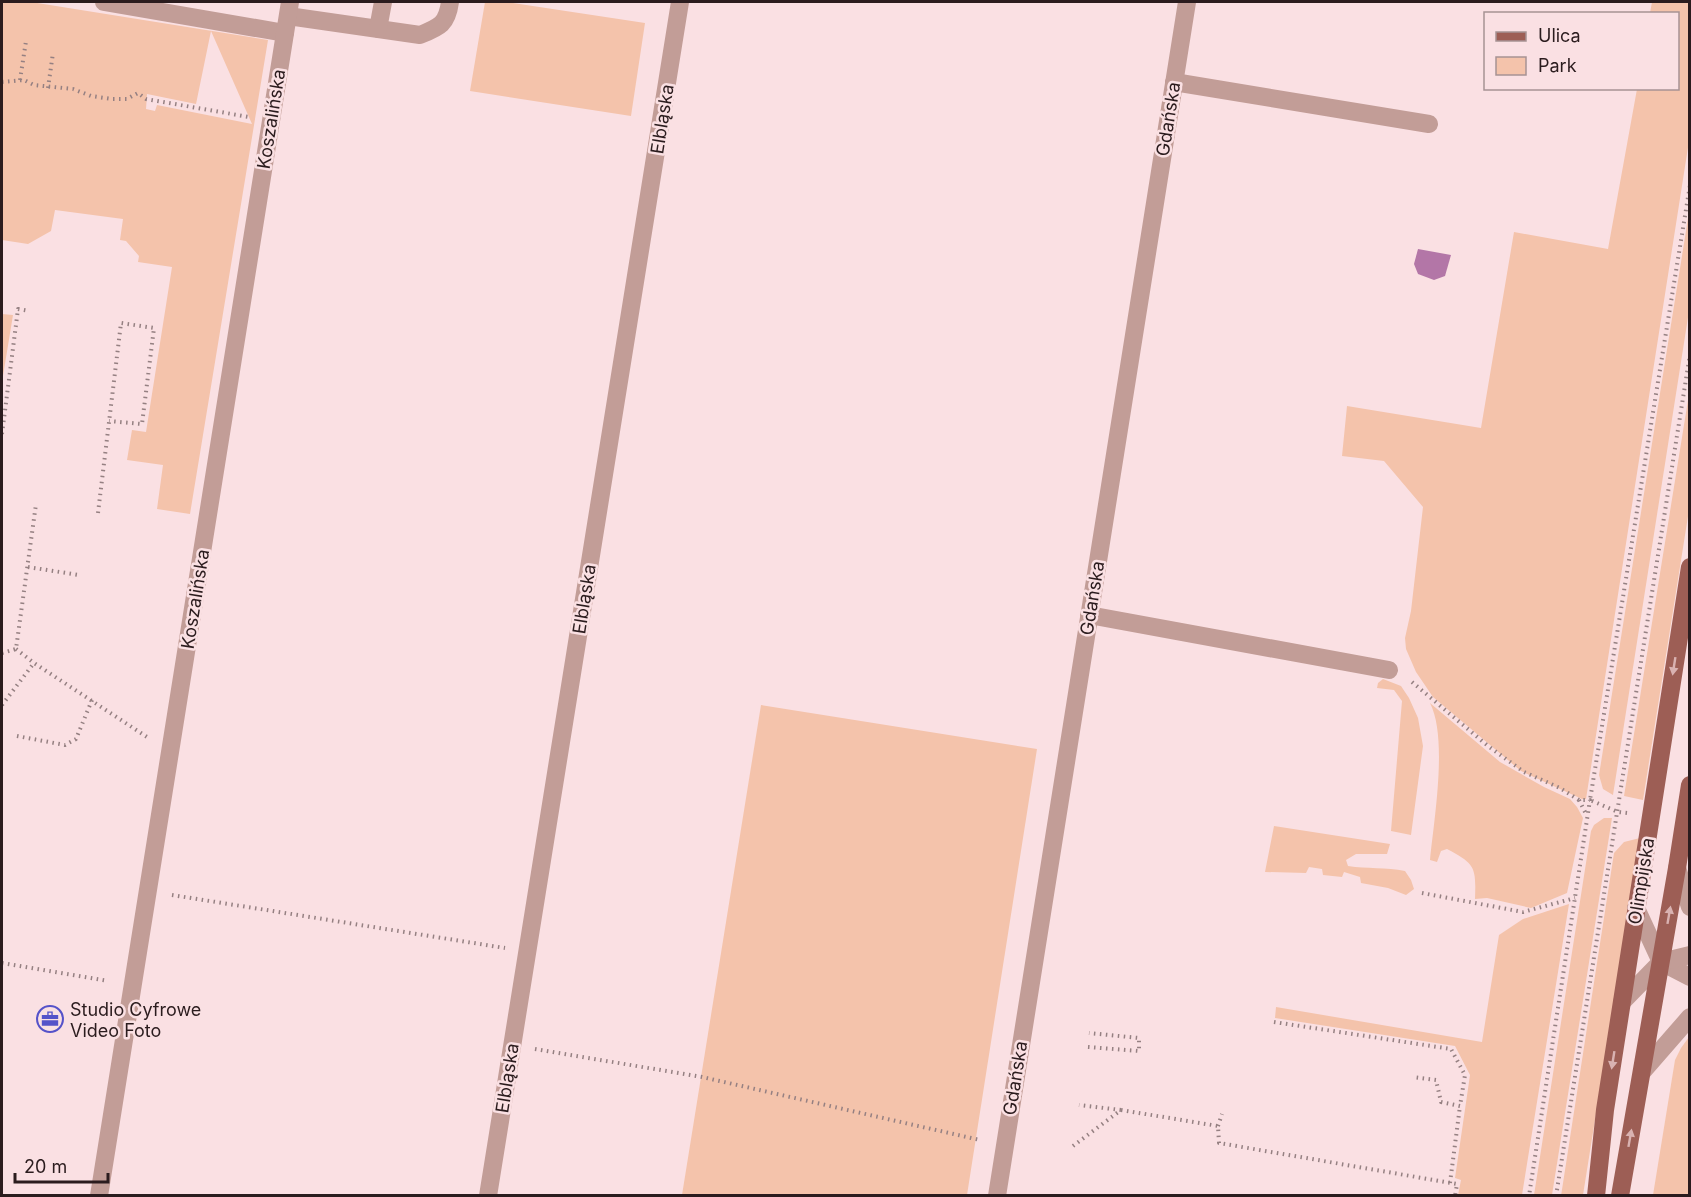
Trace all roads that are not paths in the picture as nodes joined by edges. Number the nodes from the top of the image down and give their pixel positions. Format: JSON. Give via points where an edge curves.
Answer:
{"nodes":[{"id":1,"x":104,"y":2,"type":"edge"},
{"id":2,"x":384,"y":2,"type":"edge"},
{"id":3,"x":450,"y":2,"type":"edge"},
{"id":4,"x":680,"y":2,"type":"edge"},
{"id":5,"x":1187,"y":2,"type":"edge"},
{"id":6,"x":288,"y":17,"type":"edge"},
{"id":7,"x":378,"y":29,"type":"junction"},
{"id":8,"x":1174,"y":82,"type":"junction"},
{"id":9,"x":1429,"y":124,"type":"dead end"},
{"id":10,"x":1689,"y":567,"type":"edge"},
{"id":11,"x":1089,"y":615,"type":"junction"},
{"id":12,"x":1389,"y":670,"type":"dead end"},
{"id":13,"x":1689,"y":785,"type":"edge"},
{"id":14,"x":1677,"y":868,"type":"junction"},
{"id":15,"x":1689,"y":907,"type":"edge"},
{"id":16,"x":1636,"y":908,"type":"junction"},
{"id":17,"x":1689,"y":955,"type":"edge"},
{"id":18,"x":1661,"y":962,"type":"junction"},
{"id":19,"x":1689,"y":977,"type":"edge"},
{"id":20,"x":1622,"y":1002,"type":"junction"},
{"id":21,"x":1689,"y":1017,"type":"edge"},
{"id":22,"x":1642,"y":1072,"type":"junction"},
{"id":23,"x":99,"y":1196,"type":"edge"},
{"id":24,"x":488,"y":1196,"type":"edge"},
{"id":25,"x":997,"y":1196,"type":"edge"},
{"id":26,"x":1596,"y":1196,"type":"edge"},
{"id":27,"x":1620,"y":1196,"type":"edge"}],
"edges":[{"from":1,"to":6,"type":"street"},
{"from":2,"to":7,"type":"street"},
{"from":3,"to":7,"type":"street","via":[[445,21],[420,35]]},
{"from":4,"to":24,"type":"street","name":"Elbląska"},
{"from":5,"to":8,"type":"street","name":"Gdańska"},
{"from":6,"to":7,"type":"street"},
{"from":6,"to":23,"type":"street","name":"Koszalińska"},
{"from":8,"to":9,"type":"street"},
{"from":8,"to":11,"type":"street","name":"Gdańska"},
{"from":10,"to":16,"type":"main road","name":"Olimpijska","one_way":true},
{"from":11,"to":12,"type":"street"},
{"from":11,"to":25,"type":"street","name":"Gdańska"},
{"from":13,"to":14,"type":"main road","name":"Olimpijska"},
{"from":14,"to":15,"type":"street"},
{"from":18,"to":14,"type":"main road","name":"Olimpijska","one_way":true},
{"from":16,"to":18,"type":"street"},
{"from":16,"to":20,"type":"main road","name":"Olimpijska"},
{"from":17,"to":18,"type":"street"},
{"from":18,"to":19,"type":"street"},
{"from":18,"to":20,"type":"street"},
{"from":18,"to":22,"type":"main road","name":"Olimpijska"},
{"from":20,"to":26,"type":"main road","name":"Olimpijska","one_way":true},
{"from":21,"to":22,"type":"street"},
{"from":27,"to":22,"type":"main road","name":"Olimpijska","one_way":true}]}
